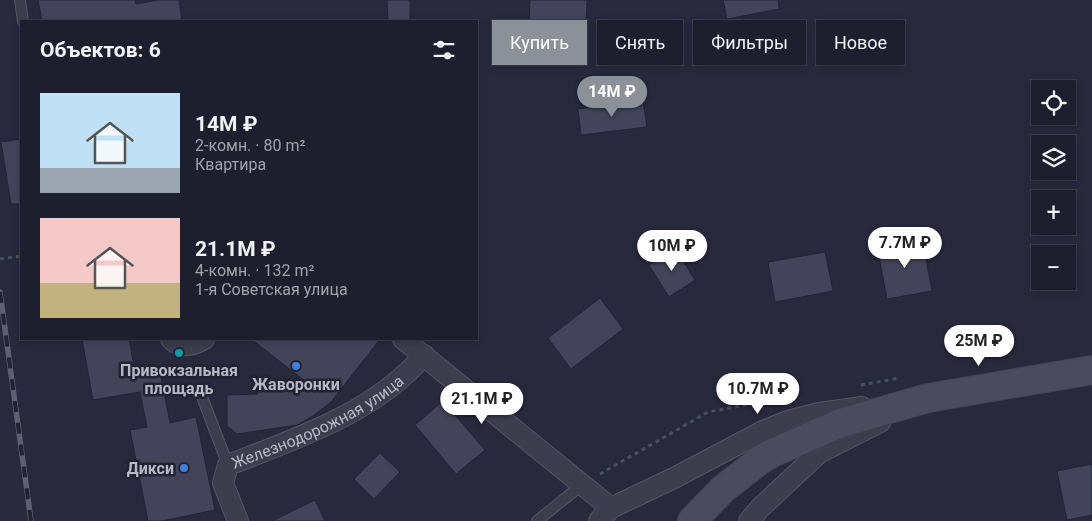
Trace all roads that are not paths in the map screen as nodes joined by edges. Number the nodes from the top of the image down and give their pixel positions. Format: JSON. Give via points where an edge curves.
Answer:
{"nodes":[{"id":1,"x":20,"y":0,"type":"edge"},
{"id":2,"x":23,"y":20,"type":"edge"},
{"id":3,"x":172,"y":340,"type":"edge"},
{"id":4,"x":202,"y":340,"type":"edge"},
{"id":5,"x":404,"y":340,"type":"edge"},
{"id":6,"x":424,"y":355,"type":"junction"},
{"id":7,"x":1092,"y":370,"type":"edge"},
{"id":8,"x":199,"y":389,"type":"dead end"},
{"id":9,"x":928,"y":398,"type":"junction"},
{"id":10,"x":228,"y":465,"type":"junction"},
{"id":11,"x":591,"y":479,"type":"junction"},
{"id":12,"x":607,"y":516,"type":"edge"},
{"id":13,"x":238,"y":521,"type":"edge"},
{"id":14,"x":537,"y":521,"type":"edge"},
{"id":15,"x":692,"y":521,"type":"edge"},
{"id":16,"x":749,"y":521,"type":"edge"}],
"edges":[{"from":1,"to":2,"type":"lane"},
{"from":3,"to":4,"type":"street","via":[[184,345]]},
{"from":5,"to":6,"type":"street"},
{"from":6,"to":10,"type":"street","name":"Железнодорожная улица","via":[[403,376],[362,406],[310,433]]},
{"from":6,"to":11,"type":"street"},
{"from":7,"to":9,"type":"main road"},
{"from":8,"to":10,"type":"lane"},
{"from":9,"to":12,"type":"street","via":[[818,413],[788,421],[763,431]]},
{"from":9,"to":15,"type":"main road","via":[[841,424],[772,453],[746,469]]},
{"from":9,"to":16,"type":"street","via":[[819,453]]},
{"from":10,"to":13,"type":"street","name":"Железнодорожная улица","via":[[223,483]]},
{"from":11,"to":12,"type":"street"},
{"from":11,"to":14,"type":"lane"}]}
